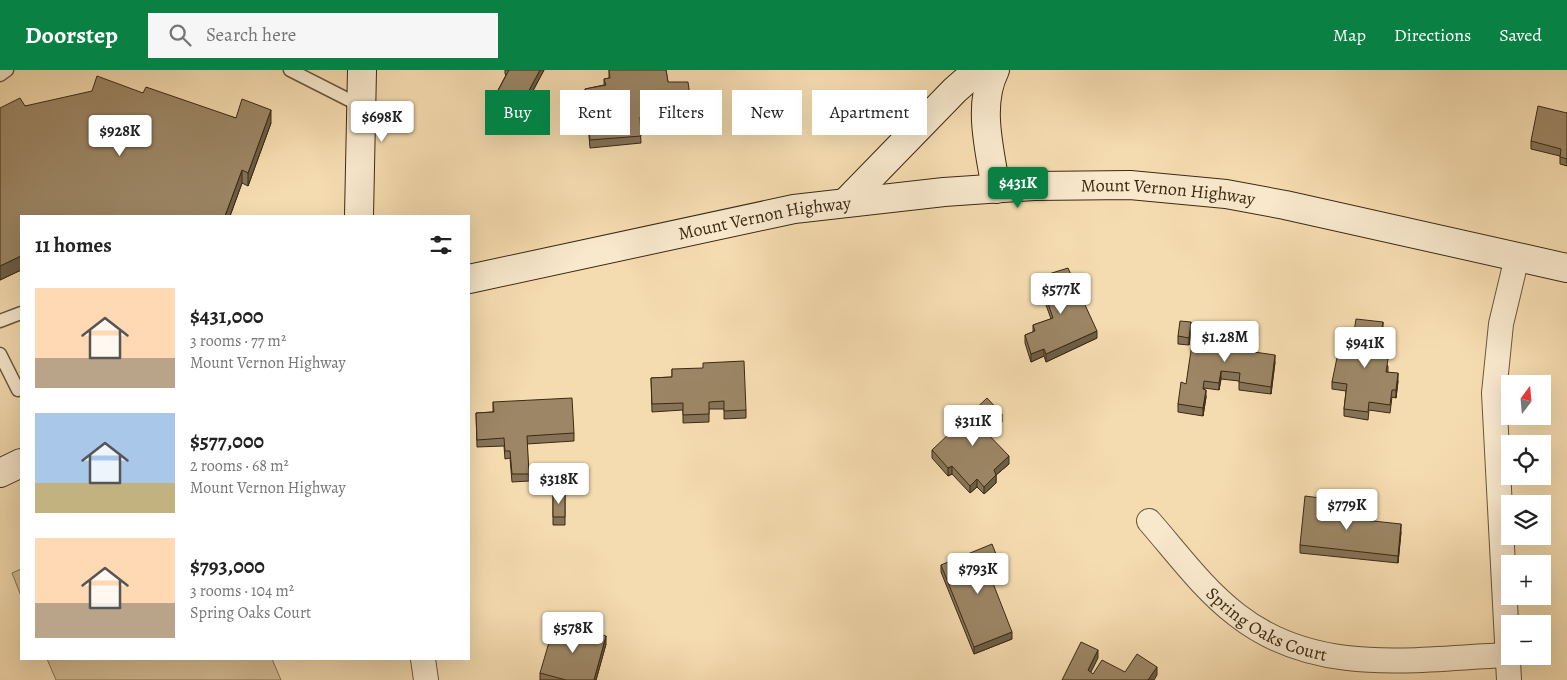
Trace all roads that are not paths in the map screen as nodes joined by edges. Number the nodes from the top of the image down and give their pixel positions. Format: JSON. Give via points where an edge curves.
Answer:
{"nodes":[{"id":1,"x":7,"y":70,"type":"edge"},
{"id":2,"x":290,"y":70,"type":"edge"},
{"id":3,"x":362,"y":70,"type":"edge"},
{"id":4,"x":978,"y":70,"type":"edge"},
{"id":5,"x":995,"y":70,"type":"edge"},
{"id":6,"x":0,"y":74,"type":"edge"},
{"id":7,"x":362,"y":106,"type":"junction"},
{"id":8,"x":996,"y":189,"type":"junction"},
{"id":9,"x":847,"y":201,"type":"junction"},
{"id":10,"x":359,"y":215,"type":"edge"},
{"id":11,"x":1516,"y":257,"type":"junction"},
{"id":12,"x":1567,"y":268,"type":"edge"},
{"id":13,"x":470,"y":279,"type":"edge"},
{"id":14,"x":20,"y":313,"type":"edge"},
{"id":15,"x":0,"y":321,"type":"edge"},
{"id":16,"x":0,"y":354,"type":"edge"},
{"id":17,"x":18,"y":390,"type":"dead end"},
{"id":18,"x":20,"y":463,"type":"edge"},
{"id":19,"x":0,"y":473,"type":"edge"},
{"id":20,"x":1149,"y":521,"type":"dead end"},
{"id":21,"x":1505,"y":615,"type":"edge"},
{"id":22,"x":1501,"y":655,"type":"edge"},
{"id":23,"x":422,"y":660,"type":"edge"},
{"id":24,"x":1508,"y":665,"type":"edge"},
{"id":25,"x":426,"y":680,"type":"edge"},
{"id":26,"x":1509,"y":680,"type":"edge"}],
"edges":[{"from":1,"to":6,"type":"lane"},
{"from":2,"to":7,"type":"lane"},
{"from":3,"to":7,"type":"street"},
{"from":4,"to":9,"type":"street"},
{"from":5,"to":8,"type":"street","via":[[988,83],[985,100]]},
{"from":7,"to":10,"type":"street"},
{"from":8,"to":9,"type":"street","name":"Mount Vernon Highway"},
{"from":8,"to":11,"type":"street","name":"Mount Vernon Highway","via":[[1130,185],[1226,194]]},
{"from":9,"to":13,"type":"street","name":"Mount Vernon Highway","via":[[794,209]]},
{"from":11,"to":12,"type":"street","name":"Mount Vernon Highway"},
{"from":11,"to":21,"type":"street","via":[[1501,324],[1494,393]]},
{"from":14,"to":15,"type":"lane"},
{"from":16,"to":17,"type":"lane"},
{"from":18,"to":19,"type":"street"},
{"from":20,"to":22,"type":"street","name":"Spring Oaks Court","via":[[1212,592],[1237,615],[1269,636],[1305,651],[1365,661]]},
{"from":23,"to":25,"type":"street"},
{"from":24,"to":26,"type":"street"}]}
